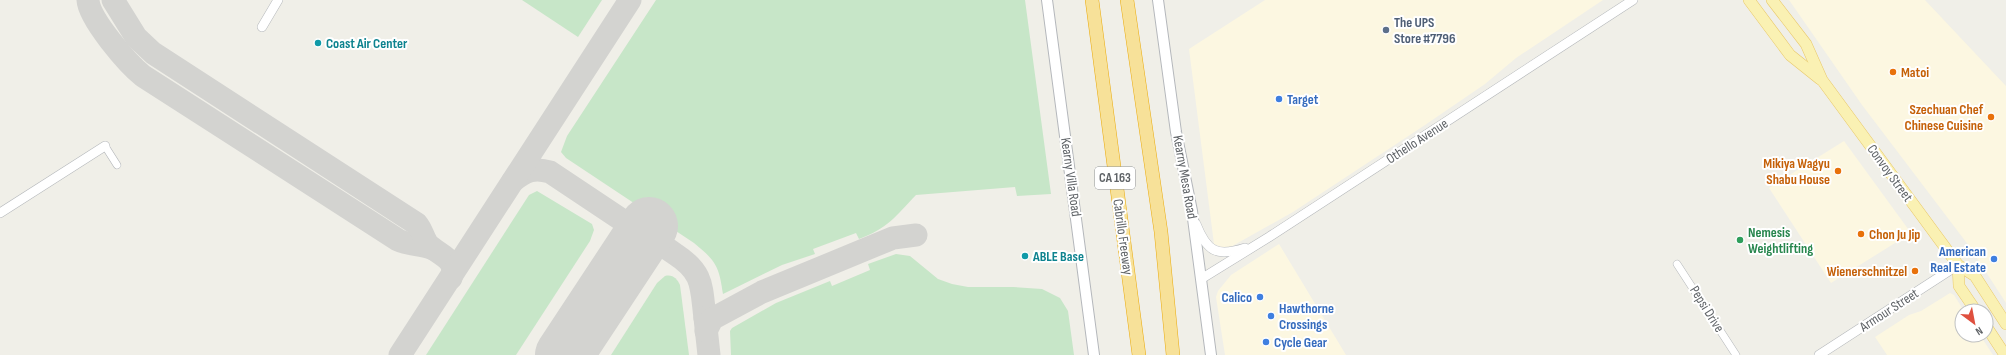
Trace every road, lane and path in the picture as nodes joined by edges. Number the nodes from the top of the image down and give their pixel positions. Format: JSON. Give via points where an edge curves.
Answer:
{"nodes":[{"id":1,"x":278,"y":0,"type":"edge"},
{"id":2,"x":1047,"y":0,"type":"edge"},
{"id":3,"x":1092,"y":0,"type":"edge"},
{"id":4,"x":1128,"y":0,"type":"edge"},
{"id":5,"x":1158,"y":0,"type":"edge"},
{"id":6,"x":1633,"y":0,"type":"edge"},
{"id":7,"x":1750,"y":0,"type":"edge"},
{"id":8,"x":1772,"y":0,"type":"edge"},
{"id":9,"x":262,"y":27,"type":"dead end"},
{"id":10,"x":1822,"y":80,"type":"junction"},
{"id":11,"x":105,"y":146,"type":"joint"},
{"id":12,"x":117,"y":165,"type":"dead end"},
{"id":13,"x":1192,"y":211,"type":"junction"},
{"id":14,"x":0,"y":212,"type":"edge"},
{"id":15,"x":1265,"y":240,"type":"junction"},
{"id":16,"x":1678,"y":264,"type":"dead end"},
{"id":17,"x":1958,"y":265,"type":"junction"},
{"id":18,"x":1201,"y":280,"type":"junction"},
{"id":19,"x":1971,"y":303,"type":"edge"},
{"id":20,"x":2006,"y":324,"type":"edge"},
{"id":21,"x":1994,"y":338,"type":"edge"},
{"id":22,"x":1094,"y":355,"type":"edge"},
{"id":23,"x":1139,"y":355,"type":"edge"},
{"id":24,"x":1173,"y":355,"type":"edge"},
{"id":25,"x":1211,"y":355,"type":"edge"},
{"id":26,"x":1736,"y":355,"type":"edge"},
{"id":27,"x":1819,"y":355,"type":"edge"},
{"id":28,"x":2005,"y":355,"type":"edge"}],
"edges":[{"from":1,"to":9,"type":"street"},
{"from":2,"to":22,"type":"main road","name":"Kearny Villa Road"},
{"from":3,"to":23,"type":"highway","name":"Cabrillo Freeway","number":"CA 163"},
{"from":4,"to":24,"type":"highway","number":"CA 163","via":[[1161,232]]},
{"from":5,"to":13,"type":"main road","name":"Kearny Mesa Road","via":[[1176,132]]},
{"from":6,"to":15,"type":"street","name":"Othello Avenue"},
{"from":7,"to":10,"type":"main road","name":"Convoy Street","via":[[1790,55]]},
{"from":8,"to":10,"type":"main road","name":"Convoy Street","via":[[1806,44]]},
{"from":10,"to":17,"type":"main road","name":"Convoy Street"},
{"from":11,"to":12,"type":"street"},
{"from":11,"to":14,"type":"street"},
{"from":13,"to":15,"type":"street","via":[[1202,239],[1216,251],[1235,251]]},
{"from":13,"to":18,"type":"main road","name":"Kearny Mesa Road"},
{"from":15,"to":18,"type":"street","name":"Othello Avenue"},
{"from":16,"to":26,"type":"street","name":"Pepsi Drive"},
{"from":17,"to":19,"type":"main road","via":[[1959,286]]},
{"from":17,"to":20,"type":"main road","name":"Convoy Street","via":[[1975,276]]},
{"from":17,"to":27,"type":"street","name":"Armour Street"},
{"from":18,"to":25,"type":"main road","name":"Kearny Mesa Road"},
{"from":21,"to":28,"type":"main road"}]}
